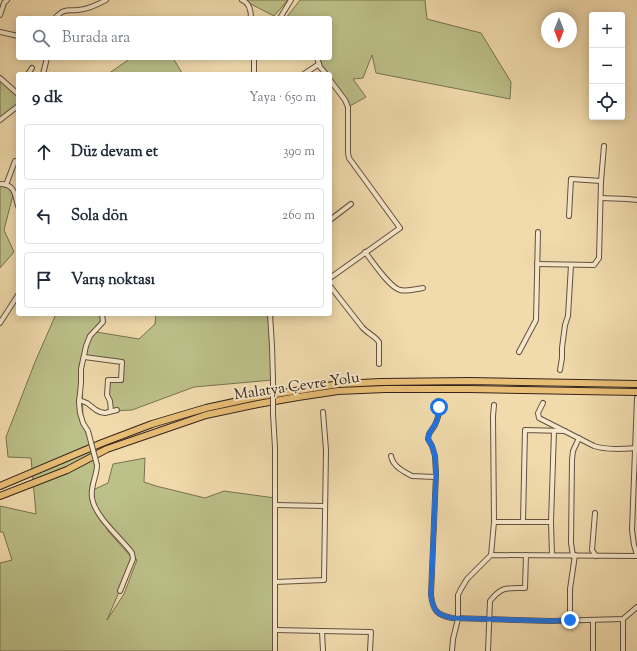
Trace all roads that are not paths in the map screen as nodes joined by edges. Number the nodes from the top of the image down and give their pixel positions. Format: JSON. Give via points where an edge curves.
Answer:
{"nodes":[{"id":1,"x":7,"y":0,"type":"edge"},
{"id":2,"x":106,"y":0,"type":"edge"},
{"id":3,"x":242,"y":0,"type":"edge"},
{"id":4,"x":291,"y":0,"type":"edge"},
{"id":5,"x":0,"y":15,"type":"edge"},
{"id":6,"x":58,"y":16,"type":"edge"},
{"id":7,"x":251,"y":16,"type":"edge"},
{"id":8,"x":281,"y":16,"type":"edge"},
{"id":9,"x":0,"y":32,"type":"edge"},
{"id":10,"x":16,"y":36,"type":"edge"},
{"id":11,"x":46,"y":60,"type":"edge"},
{"id":12,"x":254,"y":60,"type":"edge"},
{"id":13,"x":318,"y":60,"type":"edge"},
{"id":14,"x":319,"y":64,"type":"junction"},
{"id":15,"x":32,"y":68,"type":"dead end"},
{"id":16,"x":29,"y":72,"type":"edge"},
{"id":17,"x":44,"y":72,"type":"edge"},
{"id":18,"x":254,"y":72,"type":"edge"},
{"id":19,"x":307,"y":72,"type":"edge"},
{"id":20,"x":325,"y":72,"type":"edge"},
{"id":21,"x":0,"y":78,"type":"edge"},
{"id":22,"x":332,"y":83,"type":"edge"},
{"id":23,"x":16,"y":91,"type":"edge"},
{"id":24,"x":16,"y":108,"type":"edge"},
{"id":25,"x":0,"y":120,"type":"edge"},
{"id":26,"x":604,"y":146,"type":"dead end"},
{"id":27,"x":15,"y":161,"type":"dead end"},
{"id":28,"x":601,"y":181,"type":"junction"},
{"id":29,"x":0,"y":184,"type":"edge"},
{"id":30,"x":6,"y":185,"type":"junction"},
{"id":31,"x":16,"y":198,"type":"edge"},
{"id":32,"x":601,"y":198,"type":"junction"},
{"id":33,"x":637,"y":200,"type":"edge"},
{"id":34,"x":351,"y":204,"type":"dead end"},
{"id":35,"x":569,"y":216,"type":"dead end"},
{"id":36,"x":332,"y":218,"type":"edge"},
{"id":37,"x":538,"y":232,"type":"dead end"},
{"id":38,"x":365,"y":252,"type":"junction"},
{"id":39,"x":537,"y":264,"type":"junction"},
{"id":40,"x":570,"y":265,"type":"junction"},
{"id":41,"x":332,"y":277,"type":"edge"},
{"id":42,"x":423,"y":288,"type":"dead end"},
{"id":43,"x":332,"y":289,"type":"edge"},
{"id":44,"x":16,"y":298,"type":"edge"},
{"id":45,"x":2,"y":316,"type":"edge"},
{"id":46,"x":102,"y":316,"type":"edge"},
{"id":47,"x":270,"y":316,"type":"edge"},
{"id":48,"x":0,"y":323,"type":"edge"},
{"id":49,"x":519,"y":352,"type":"dead end"},
{"id":50,"x":84,"y":357,"type":"junction"},
{"id":51,"x":379,"y":364,"type":"dead end"},
{"id":52,"x":560,"y":370,"type":"dead end"},
{"id":53,"x":637,"y":384,"type":"edge"},
{"id":54,"x":637,"y":392,"type":"edge"},
{"id":55,"x":637,"y":398,"type":"edge"},
{"id":56,"x":79,"y":400,"type":"junction"},
{"id":57,"x":438,"y":401,"type":"dead end"},
{"id":58,"x":637,"y":402,"type":"edge"},
{"id":59,"x":543,"y":403,"type":"dead end"},
{"id":60,"x":494,"y":405,"type":"dead end"},
{"id":61,"x":117,"y":410,"type":"dead end"},
{"id":62,"x":111,"y":411,"type":"junction"},
{"id":63,"x":323,"y":412,"type":"dead end"},
{"id":64,"x":554,"y":431,"type":"junction"},
{"id":65,"x":565,"y":431,"type":"junction"},
{"id":66,"x":579,"y":438,"type":"junction"},
{"id":67,"x":636,"y":448,"type":"junction"},
{"id":68,"x":391,"y":456,"type":"dead end"},
{"id":69,"x":436,"y":477,"type":"junction"},
{"id":70,"x":0,"y":486,"type":"edge"},
{"id":71,"x":0,"y":496,"type":"edge"},
{"id":72,"x":275,"y":505,"type":"junction"},
{"id":73,"x":325,"y":506,"type":"junction"},
{"id":74,"x":595,"y":513,"type":"dead end"},
{"id":75,"x":635,"y":519,"type":"edge"},
{"id":76,"x":494,"y":522,"type":"junction"},
{"id":77,"x":523,"y":522,"type":"junction"},
{"id":78,"x":552,"y":522,"type":"junction"},
{"id":79,"x":491,"y":555,"type":"junction"},
{"id":80,"x":526,"y":555,"type":"junction"},
{"id":81,"x":637,"y":555,"type":"edge"},
{"id":82,"x":552,"y":556,"type":"junction"},
{"id":83,"x":574,"y":556,"type":"junction"},
{"id":84,"x":596,"y":556,"type":"junction"},
{"id":85,"x":275,"y":582,"type":"junction"},
{"id":86,"x":120,"y":591,"type":"dead end"},
{"id":87,"x":637,"y":607,"type":"edge"},
{"id":88,"x":458,"y":619,"type":"junction"},
{"id":89,"x":623,"y":619,"type":"junction"},
{"id":90,"x":489,"y":620,"type":"junction"},
{"id":91,"x":570,"y":620,"type":"junction"},
{"id":92,"x":593,"y":620,"type":"junction"},
{"id":93,"x":275,"y":630,"type":"junction"},
{"id":94,"x":322,"y":631,"type":"junction"},
{"id":95,"x":275,"y":651,"type":"edge"},
{"id":96,"x":323,"y":651,"type":"edge"},
{"id":97,"x":370,"y":651,"type":"edge"},
{"id":98,"x":452,"y":651,"type":"edge"},
{"id":99,"x":488,"y":651,"type":"edge"},
{"id":100,"x":593,"y":651,"type":"edge"},
{"id":101,"x":623,"y":651,"type":"edge"}],
"edges":[{"from":1,"to":5,"type":"street"},
{"from":2,"to":6,"type":"street","via":[[79,10],[65,10]]},
{"from":3,"to":7,"type":"street","via":[[250,7]]},
{"from":4,"to":8,"type":"street"},
{"from":9,"to":10,"type":"street"},
{"from":11,"to":17,"type":"street"},
{"from":12,"to":18,"type":"street"},
{"from":13,"to":14,"type":"street"},
{"from":14,"to":19,"type":"street"},
{"from":14,"to":20,"type":"street"},
{"from":15,"to":16,"type":"street"},
{"from":21,"to":23,"type":"street"},
{"from":22,"to":38,"type":"street","via":[[348,107],[349,158],[400,228]]},
{"from":24,"to":25,"type":"street"},
{"from":26,"to":28,"type":"street"},
{"from":27,"to":30,"type":"street"},
{"from":28,"to":32,"type":"street"},
{"from":28,"to":35,"type":"street","via":[[570,179]]},
{"from":29,"to":30,"type":"street"},
{"from":30,"to":31,"type":"street","via":[[14,191]]},
{"from":32,"to":33,"type":"street"},
{"from":32,"to":40,"type":"street","via":[[599,258],[594,265]]},
{"from":34,"to":36,"type":"street"},
{"from":37,"to":39,"type":"street"},
{"from":38,"to":41,"type":"street"},
{"from":38,"to":42,"type":"street","via":[[394,287],[401,290]]},
{"from":39,"to":40,"type":"street"},
{"from":39,"to":49,"type":"street","via":[[536,320]]},
{"from":40,"to":52,"type":"street","via":[[568,316]]},
{"from":43,"to":51,"type":"street","via":[[367,333],[379,342]]},
{"from":44,"to":45,"type":"street"},
{"from":45,"to":48,"type":"street"},
{"from":46,"to":50,"type":"street","via":[[103,322],[90,336]]},
{"from":47,"to":72,"type":"street","bridge":true},
{"from":50,"to":56,"type":"street"},
{"from":50,"to":62,"type":"street","via":[[122,362],[121,380],[108,380],[107,395]]},
{"from":53,"to":70,"type":"highway","name":"Malatya Çevre Yolu","via":[[381,382],[339,384],[257,397],[206,408],[152,424]]},
{"from":54,"to":71,"type":"highway","name":"Malatya Çevre Yolu","via":[[385,389],[338,391],[298,397],[206,415],[107,449],[67,470]]},
{"from":55,"to":58,"type":"street"},
{"from":56,"to":62,"type":"street","via":[[100,412]]},
{"from":56,"to":86,"type":"street","bridge":true,"via":[[80,413],[97,465],[92,490],[94,506],[132,553],[133,559]]},
{"from":57,"to":69,"type":"street","via":[[438,417],[428,439],[435,456]]},
{"from":58,"to":67,"type":"street"},
{"from":59,"to":65,"type":"street","via":[[538,413],[539,418]]},
{"from":60,"to":76,"type":"street"},
{"from":61,"to":62,"type":"street"},
{"from":63,"to":73,"type":"street"},
{"from":64,"to":65,"type":"street"},
{"from":64,"to":77,"type":"street","via":[[525,430]]},
{"from":64,"to":78,"type":"street"},
{"from":65,"to":66,"type":"street"},
{"from":66,"to":67,"type":"street","via":[[599,448]]},
{"from":66,"to":83,"type":"street","via":[[572,456],[571,543]]},
{"from":67,"to":75,"type":"street"},
{"from":68,"to":69,"type":"street","via":[[393,463],[412,476]]},
{"from":69,"to":88,"type":"street","via":[[432,602],[438,613]]},
{"from":72,"to":73,"type":"street"},
{"from":72,"to":85,"type":"street"},
{"from":73,"to":85,"type":"street","via":[[324,580]]},
{"from":74,"to":84,"type":"street","via":[[592,550]]},
{"from":75,"to":81,"type":"street","via":[[633,539]]},
{"from":76,"to":77,"type":"street"},
{"from":76,"to":79,"type":"street"},
{"from":77,"to":78,"type":"street"},
{"from":78,"to":82,"type":"street"},
{"from":79,"to":80,"type":"street"},
{"from":79,"to":88,"type":"street","via":[[467,579],[461,589],[458,595]]},
{"from":80,"to":82,"type":"street"},
{"from":80,"to":90,"type":"street","via":[[525,588],[500,590],[490,601]]},
{"from":81,"to":84,"type":"street"},
{"from":82,"to":83,"type":"street"},
{"from":83,"to":84,"type":"street"},
{"from":83,"to":91,"type":"street"},
{"from":85,"to":93,"type":"street"},
{"from":87,"to":89,"type":"street"},
{"from":88,"to":90,"type":"street"},
{"from":88,"to":98,"type":"street"},
{"from":89,"to":92,"type":"street"},
{"from":89,"to":101,"type":"street"},
{"from":90,"to":91,"type":"street"},
{"from":90,"to":99,"type":"street"},
{"from":91,"to":92,"type":"street"},
{"from":92,"to":100,"type":"street"},
{"from":93,"to":94,"type":"street"},
{"from":93,"to":95,"type":"street"},
{"from":94,"to":96,"type":"street"},
{"from":94,"to":97,"type":"street","via":[[373,630]]}]}
